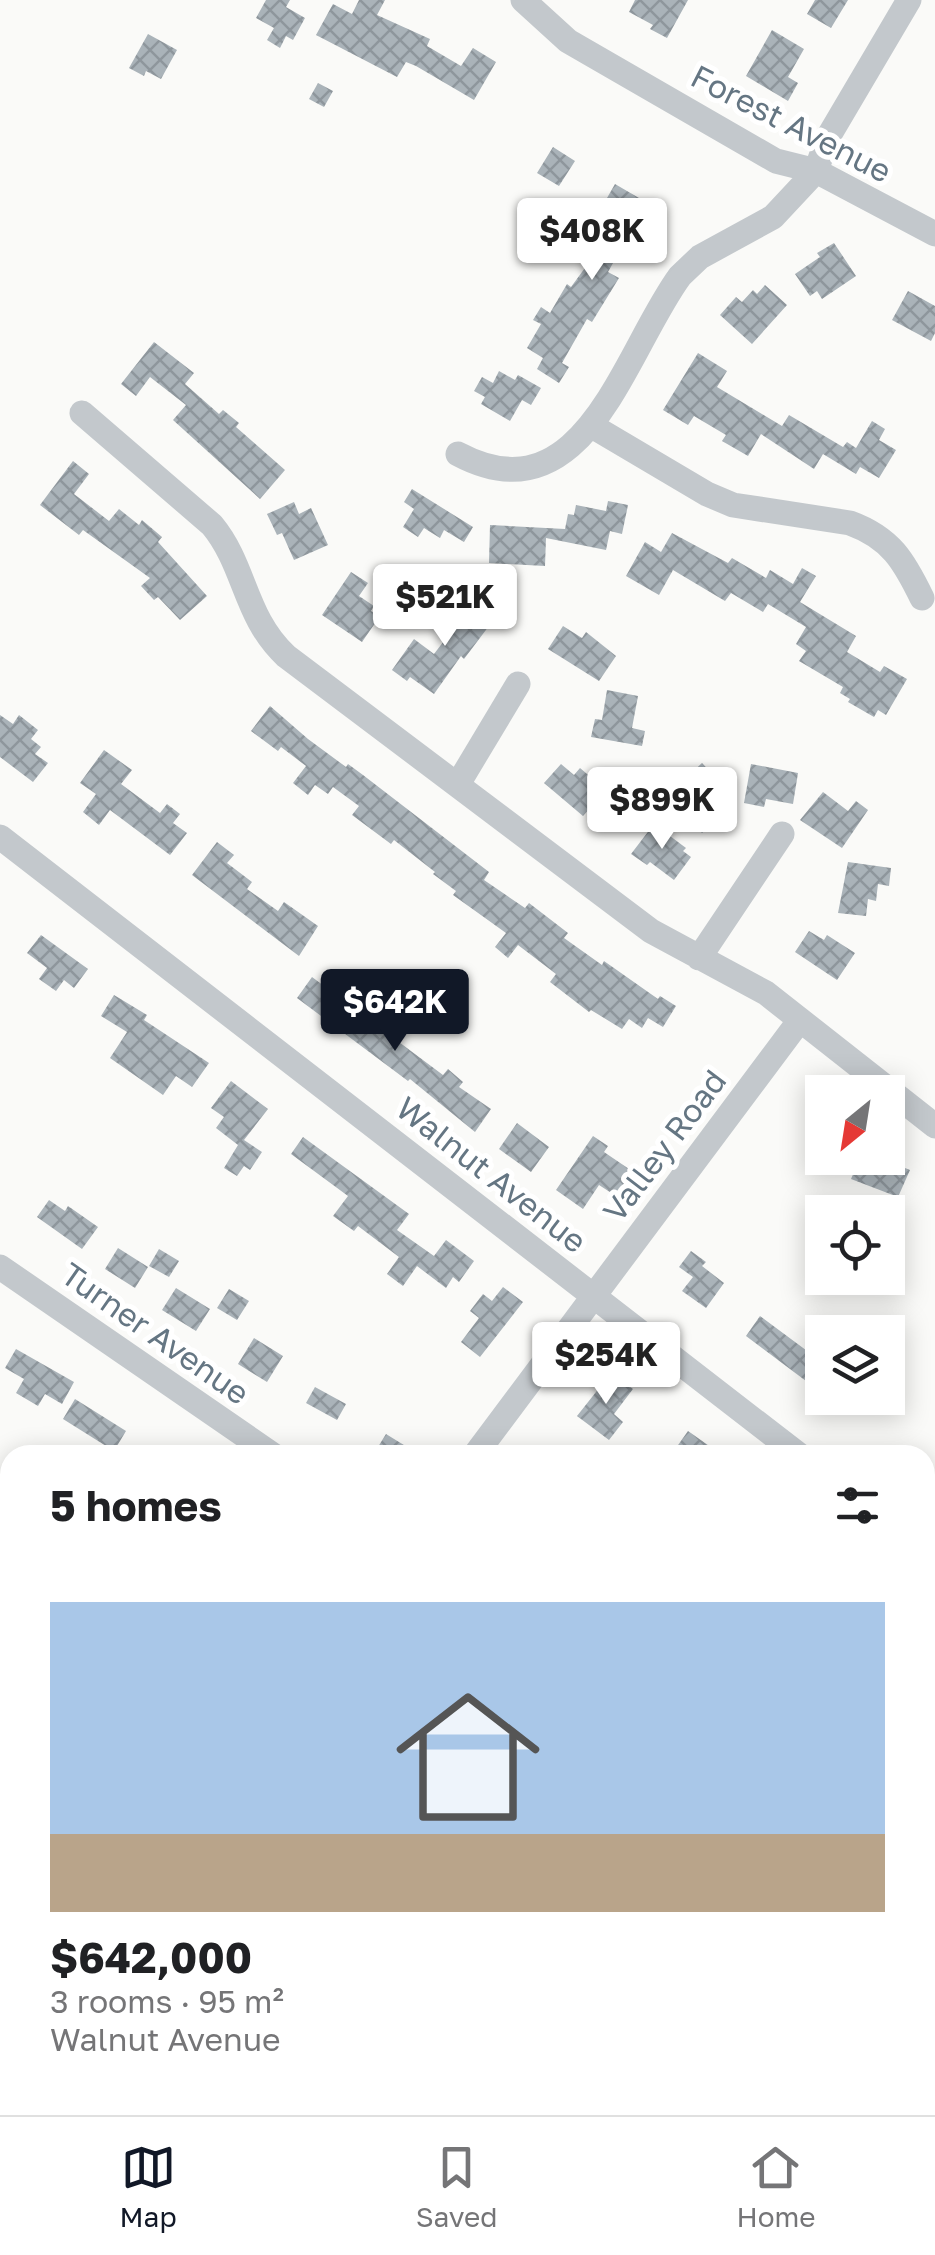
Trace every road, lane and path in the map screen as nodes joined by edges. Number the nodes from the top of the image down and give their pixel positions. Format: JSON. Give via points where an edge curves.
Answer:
{"nodes":[{"id":1,"x":523,"y":0,"type":"edge"},
{"id":2,"x":910,"y":0,"type":"edge"},
{"id":3,"x":816,"y":171,"type":"junction"},
{"id":4,"x":935,"y":234,"type":"edge"},
{"id":5,"x":82,"y":413,"type":"dead end"},
{"id":6,"x":592,"y":426,"type":"junction"},
{"id":7,"x":458,"y":454,"type":"dead end"},
{"id":8,"x":922,"y":598,"type":"dead end"},
{"id":9,"x":518,"y":684,"type":"dead end"},
{"id":10,"x":458,"y":784,"type":"junction"},
{"id":11,"x":782,"y":834,"type":"dead end"},
{"id":12,"x":0,"y":837,"type":"edge"},
{"id":13,"x":699,"y":958,"type":"junction"},
{"id":14,"x":800,"y":1020,"type":"junction"},
{"id":15,"x":935,"y":1126,"type":"edge"},
{"id":16,"x":0,"y":1267,"type":"edge"},
{"id":17,"x":593,"y":1296,"type":"junction"},
{"id":18,"x":258,"y":1445,"type":"edge"},
{"id":19,"x":482,"y":1445,"type":"edge"},
{"id":20,"x":786,"y":1445,"type":"edge"}],
"edges":[{"from":1,"to":3,"type":"street","name":"Forest Avenue","via":[[568,41],[776,160]]},
{"from":2,"to":3,"type":"street","via":[[827,139]]},
{"from":3,"to":4,"type":"street","name":"Forest Avenue"},
{"from":3,"to":6,"type":"street","via":[[773,217],[700,257],[680,276]]},
{"from":5,"to":10,"type":"street","via":[[212,525],[258,623],[277,647]]},
{"from":6,"to":7,"type":"street","via":[[540,467],[511,470]]},
{"from":6,"to":8,"type":"street","via":[[733,505],[868,530],[903,560]]},
{"from":9,"to":10,"type":"street"},
{"from":10,"to":13,"type":"street","via":[[651,930]]},
{"from":11,"to":13,"type":"street"},
{"from":12,"to":17,"type":"street","name":"Walnut Avenue"},
{"from":13,"to":14,"type":"street","via":[[766,993]]},
{"from":14,"to":15,"type":"street"},
{"from":14,"to":17,"type":"street","name":"Valley Road"},
{"from":16,"to":18,"type":"street","name":"Turner Avenue"},
{"from":17,"to":19,"type":"street","name":"Valley Road"},
{"from":17,"to":20,"type":"street","name":"Walnut Avenue"}]}
